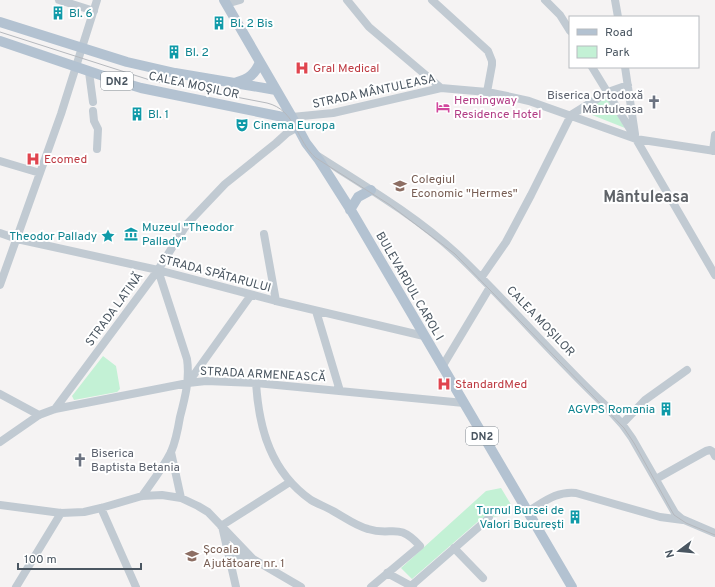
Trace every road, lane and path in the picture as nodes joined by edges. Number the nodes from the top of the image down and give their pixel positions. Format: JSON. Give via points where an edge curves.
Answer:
{"nodes":[{"id":1,"x":59,"y":0,"type":"edge"},
{"id":2,"x":97,"y":0,"type":"edge"},
{"id":3,"x":240,"y":0,"type":"edge"},
{"id":4,"x":348,"y":0,"type":"edge"},
{"id":5,"x":432,"y":0,"type":"edge"},
{"id":6,"x":545,"y":0,"type":"edge"},
{"id":7,"x":615,"y":0,"type":"edge"},
{"id":8,"x":225,"y":2,"type":"edge"},
{"id":9,"x":94,"y":11,"type":"junction"},
{"id":10,"x":618,"y":16,"type":"edge"},
{"id":11,"x":0,"y":22,"type":"edge"},
{"id":12,"x":569,"y":29,"type":"edge"},
{"id":13,"x":0,"y":41,"type":"edge"},
{"id":14,"x":82,"y":48,"type":"junction"},
{"id":15,"x":260,"y":62,"type":"junction"},
{"id":16,"x":76,"y":67,"type":"junction"},
{"id":17,"x":593,"y":68,"type":"edge"},
{"id":18,"x":625,"y":68,"type":"edge"},
{"id":19,"x":89,"y":72,"type":"junction"},
{"id":20,"x":235,"y":83,"type":"junction"},
{"id":21,"x":628,"y":85,"type":"junction"},
{"id":22,"x":441,"y":88,"type":"junction"},
{"id":23,"x":276,"y":90,"type":"junction"},
{"id":24,"x":487,"y":92,"type":"junction"},
{"id":25,"x":608,"y":92,"type":"junction"},
{"id":26,"x":93,"y":102,"type":"dead end"},
{"id":27,"x":93,"y":112,"type":"dead end"},
{"id":28,"x":571,"y":115,"type":"junction"},
{"id":29,"x":292,"y":118,"type":"junction"},
{"id":30,"x":298,"y":127,"type":"junction"},
{"id":31,"x":715,"y":135,"type":"edge"},
{"id":32,"x":636,"y":139,"type":"junction"},
{"id":33,"x":96,"y":149,"type":"dead end"},
{"id":34,"x":714,"y":151,"type":"edge"},
{"id":35,"x":315,"y":155,"type":"junction"},
{"id":36,"x":0,"y":161,"type":"edge"},
{"id":37,"x":40,"y":173,"type":"junction"},
{"id":38,"x":371,"y":190,"type":"junction"},
{"id":39,"x":350,"y":210,"type":"junction"},
{"id":40,"x":0,"y":233,"type":"edge"},
{"id":41,"x":264,"y":234,"type":"dead end"},
{"id":42,"x":17,"y":239,"type":"junction"},
{"id":43,"x":158,"y":270,"type":"junction"},
{"id":44,"x":715,"y":275,"type":"edge"},
{"id":45,"x":480,"y":278,"type":"junction"},
{"id":46,"x":0,"y":284,"type":"edge"},
{"id":47,"x":490,"y":287,"type":"junction"},
{"id":48,"x":251,"y":295,"type":"junction"},
{"id":49,"x":276,"y":301,"type":"junction"},
{"id":50,"x":316,"y":311,"type":"junction"},
{"id":51,"x":424,"y":336,"type":"junction"},
{"id":52,"x":442,"y":367,"type":"junction"},
{"id":53,"x":687,"y":370,"type":"dead end"},
{"id":54,"x":188,"y":382,"type":"junction"},
{"id":55,"x":256,"y":383,"type":"junction"},
{"id":56,"x":340,"y":391,"type":"junction"},
{"id":57,"x":0,"y":394,"type":"edge"},
{"id":58,"x":464,"y":404,"type":"junction"},
{"id":59,"x":55,"y":409,"type":"junction"},
{"id":60,"x":39,"y":415,"type":"junction"},
{"id":61,"x":622,"y":424,"type":"junction"},
{"id":62,"x":0,"y":442,"type":"edge"},
{"id":63,"x":171,"y":452,"type":"junction"},
{"id":64,"x":715,"y":456,"type":"edge"},
{"id":65,"x":656,"y":479,"type":"junction"},
{"id":66,"x":290,"y":482,"type":"junction"},
{"id":67,"x":142,"y":496,"type":"junction"},
{"id":68,"x":181,"y":498,"type":"junction"},
{"id":69,"x":0,"y":506,"type":"edge"},
{"id":70,"x":101,"y":508,"type":"junction"},
{"id":71,"x":673,"y":509,"type":"junction"},
{"id":72,"x":527,"y":512,"type":"junction"},
{"id":73,"x":61,"y":513,"type":"junction"},
{"id":74,"x":660,"y":517,"type":"junction"},
{"id":75,"x":490,"y":518,"type":"dead end"},
{"id":76,"x":684,"y":520,"type":"junction"},
{"id":77,"x":221,"y":526,"type":"junction"},
{"id":78,"x":715,"y":533,"type":"edge"},
{"id":79,"x":454,"y":548,"type":"junction"},
{"id":80,"x":253,"y":559,"type":"junction"},
{"id":81,"x":232,"y":570,"type":"junction"},
{"id":82,"x":388,"y":573,"type":"junction"},
{"id":83,"x":483,"y":578,"type":"dead end"},
{"id":84,"x":412,"y":586,"type":"edge"},
{"id":85,"x":16,"y":587,"type":"edge"},
{"id":86,"x":136,"y":587,"type":"edge"},
{"id":87,"x":236,"y":587,"type":"edge"},
{"id":88,"x":301,"y":587,"type":"edge"},
{"id":89,"x":371,"y":587,"type":"edge"},
{"id":90,"x":572,"y":587,"type":"edge"}],
"edges":[{"from":1,"to":9,"type":"street"},
{"from":2,"to":9,"type":"street"},
{"from":3,"to":8,"type":"street"},
{"from":4,"to":22,"type":"street","via":[[369,27]]},
{"from":5,"to":24,"type":"street","via":[[488,51],[492,65]]},
{"from":6,"to":12,"type":"street","via":[[560,15]]},
{"from":7,"to":10,"type":"street"},
{"from":8,"to":15,"type":"main road","name":"BULEVARDUL CAROL I"},
{"from":9,"to":14,"type":"street"},
{"from":11,"to":14,"type":"main road","name":"CALEA MOȘILOR","number":"DN2"},
{"from":13,"to":16,"type":"main road","name":"CALEA MOȘILOR","number":"DN2"},
{"from":14,"to":16,"type":"street"},
{"from":14,"to":20,"type":"main road","name":"CALEA MOȘILOR","number":"DN2","via":[[127,62]]},
{"from":15,"to":20,"type":"main road","via":[[250,77]]},
{"from":15,"to":23,"type":"main road","name":"BULEVARDUL CAROL I"},
{"from":16,"to":19,"type":"main road","name":"CALEA MOȘILOR","number":"DN2"},
{"from":16,"to":37,"type":"street"},
{"from":17,"to":25,"type":"street"},
{"from":18,"to":21,"type":"street"},
{"from":19,"to":26,"type":"street"},
{"from":19,"to":29,"type":"main road","name":"CALEA MOȘILOR","number":"DN2","via":[[141,88]]},
{"from":20,"to":23,"type":"main road","name":"CALEA MOȘILOR","number":"DN2"},
{"from":21,"to":25,"type":"street"},
{"from":21,"to":32,"type":"street"},
{"from":22,"to":24,"type":"street","name":"STRADA MÂNTULEASA"},
{"from":22,"to":29,"type":"street","name":"STRADA MÂNTULEASA","via":[[333,114]]},
{"from":23,"to":29,"type":"main road","name":"BULEVARDUL CAROL I","number":"DN2"},
{"from":24,"to":28,"type":"street","name":"STRADA MÂNTULEASA","via":[[529,101]]},
{"from":25,"to":28,"type":"street"},
{"from":25,"to":32,"type":"street"},
{"from":27,"to":33,"type":"street","via":[[98,129]]},
{"from":28,"to":32,"type":"street","name":"STRADA MÂNTULEASA"},
{"from":28,"to":45,"type":"street","via":[[506,242]]},
{"from":29,"to":30,"type":"main road","name":"BULEVARDUL CAROL I","number":"DN2"},
{"from":30,"to":35,"type":"main road","name":"BULEVARDUL CAROL I","number":"DN2"},
{"from":30,"to":43,"type":"street","name":"STRADA LATINĂ","via":[[287,133],[225,184],[187,224]]},
{"from":31,"to":34,"type":"street"},
{"from":32,"to":34,"type":"street","name":"STRADA MÂNTULEASA"},
{"from":32,"to":44,"type":"street"},
{"from":35,"to":38,"type":"street","name":"CALEA MOȘILOR"},
{"from":35,"to":39,"type":"main road","name":"BULEVARDUL CAROL I","number":"DN2"},
{"from":36,"to":37,"type":"street"},
{"from":37,"to":42,"type":"street"},
{"from":38,"to":39,"type":"main road","via":[[358,196]]},
{"from":38,"to":45,"type":"street","name":"CALEA MOȘILOR","via":[[456,253]]},
{"from":39,"to":51,"type":"main road","name":"BULEVARDUL CAROL I","number":"DN2"},
{"from":40,"to":42,"type":"street","name":"STRADA SPĂTARULUI"},
{"from":41,"to":49,"type":"street"},
{"from":42,"to":43,"type":"street","name":"STRADA SPĂTARULUI"},
{"from":42,"to":46,"type":"street"},
{"from":43,"to":48,"type":"street","name":"STRADA SPĂTARULUI"},
{"from":43,"to":54,"type":"street","via":[[187,359]]},
{"from":43,"to":59,"type":"street","name":"STRADA LATINĂ"},
{"from":45,"to":47,"type":"street","name":"CALEA MOȘILOR"},
{"from":47,"to":52,"type":"street"},
{"from":47,"to":61,"type":"street","name":"CALEA MOȘILOR"},
{"from":48,"to":49,"type":"street","name":"STRADA SPĂTARULUI"},
{"from":48,"to":54,"type":"street"},
{"from":49,"to":50,"type":"street","name":"STRADA SPĂTARULUI"},
{"from":50,"to":51,"type":"street","name":"STRADA SPĂTARULUI"},
{"from":50,"to":56,"type":"street"},
{"from":51,"to":52,"type":"main road","name":"BULEVARDUL CAROL I","number":"DN2"},
{"from":52,"to":58,"type":"main road","name":"BULEVARDUL CAROL I","number":"DN2"},
{"from":53,"to":61,"type":"street","via":[[645,400]]},
{"from":54,"to":55,"type":"street","name":"STRADA ARMENEASCĂ","via":[[206,380]]},
{"from":54,"to":59,"type":"street","name":"STRADA ARMENEASCĂ"},
{"from":54,"to":63,"type":"street"},
{"from":55,"to":56,"type":"street","name":"STRADA ARMENEASCĂ"},
{"from":55,"to":66,"type":"street","via":[[259,413],[270,450]]},
{"from":56,"to":58,"type":"street","name":"STRADA ARMENEASCĂ"},
{"from":57,"to":60,"type":"street"},
{"from":58,"to":72,"type":"main road","name":"BULEVARDUL CAROL I","number":"DN2"},
{"from":59,"to":60,"type":"street","name":"STRADA ARMENEASCĂ"},
{"from":60,"to":62,"type":"street","name":"STRADA ARMENEASCĂ"},
{"from":61,"to":65,"type":"street","name":"CALEA MOȘILOR","via":[[638,446]]},
{"from":63,"to":67,"type":"street"},
{"from":63,"to":68,"type":"street"},
{"from":64,"to":65,"type":"street","via":[[710,450],[706,451]]},
{"from":65,"to":71,"type":"street","name":"CALEA MOȘILOR"},
{"from":66,"to":77,"type":"street"},
{"from":66,"to":82,"type":"street","via":[[312,501],[366,529],[400,531],[412,537],[420,546]]},
{"from":67,"to":68,"type":"street","via":[[162,494]]},
{"from":67,"to":70,"type":"street"},
{"from":68,"to":77,"type":"street","via":[[208,512]]},
{"from":69,"to":73,"type":"street"},
{"from":70,"to":73,"type":"street"},
{"from":70,"to":86,"type":"street"},
{"from":71,"to":74,"type":"street","via":[[669,514]]},
{"from":71,"to":76,"type":"street","name":"CALEA MOȘILOR"},
{"from":72,"to":74,"type":"street","via":[[566,492]]},
{"from":72,"to":90,"type":"main road","name":"BULEVARDUL CAROL I","number":"DN2"},
{"from":73,"to":85,"type":"street"},
{"from":74,"to":76,"type":"street"},
{"from":75,"to":79,"type":"street"},
{"from":76,"to":78,"type":"street","name":"CALEA MOȘILOR"},
{"from":77,"to":80,"type":"street"},
{"from":77,"to":81,"type":"street"},
{"from":79,"to":83,"type":"street"},
{"from":79,"to":84,"type":"street"},
{"from":80,"to":81,"type":"street","via":[[241,554],[234,558]]},
{"from":80,"to":88,"type":"street"},
{"from":81,"to":87,"type":"street"},
{"from":82,"to":84,"type":"street"},
{"from":82,"to":89,"type":"street"}]}
